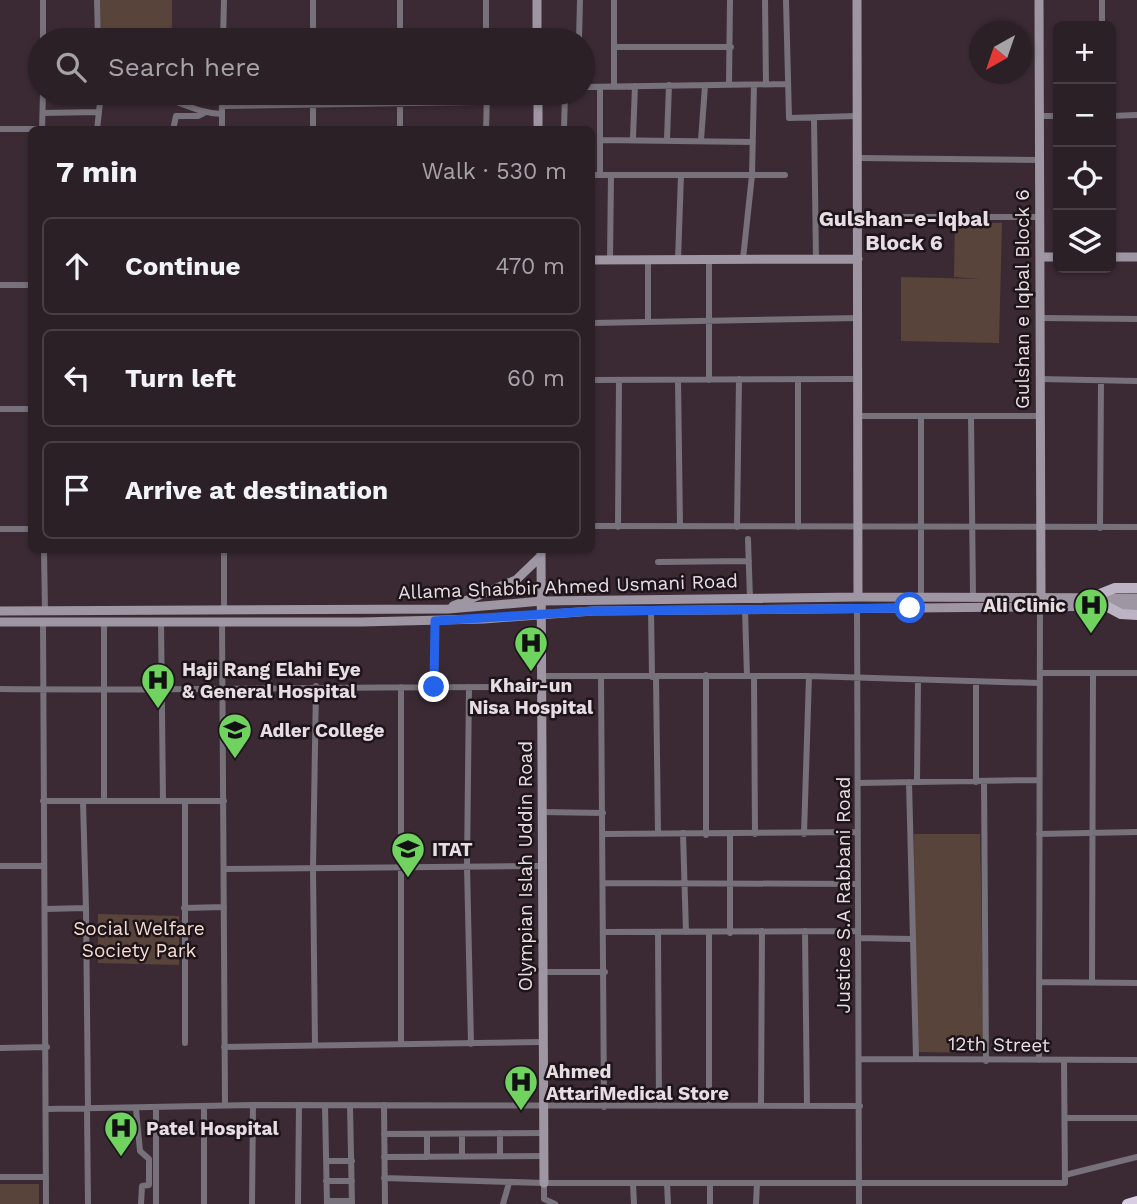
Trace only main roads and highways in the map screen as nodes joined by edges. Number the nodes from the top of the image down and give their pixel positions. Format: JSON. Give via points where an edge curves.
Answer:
{"nodes":[{"id":1,"x":537,"y":0,"type":"edge"},
{"id":2,"x":857,"y":0,"type":"edge"},
{"id":3,"x":1040,"y":0,"type":"edge"},
{"id":4,"x":537,"y":28,"type":"edge"},
{"id":5,"x":538,"y":105,"type":"edge"},
{"id":6,"x":538,"y":126,"type":"edge"},
{"id":7,"x":1041,"y":257,"type":"junction"},
{"id":8,"x":1053,"y":257,"type":"edge"},
{"id":9,"x":1116,"y":257,"type":"edge"},
{"id":10,"x":1137,"y":257,"type":"edge"},
{"id":11,"x":858,"y":259,"type":"junction"},
{"id":12,"x":595,"y":260,"type":"edge"},
{"id":13,"x":541,"y":553,"type":"edge"},
{"id":14,"x":1137,"y":588,"type":"edge"},
{"id":15,"x":858,"y":597,"type":"junction"},
{"id":16,"x":1090,"y":598,"type":"junction"},
{"id":17,"x":1137,"y":598,"type":"edge"},
{"id":18,"x":542,"y":601,"type":"junction"},
{"id":19,"x":1041,"y":602,"type":"junction"},
{"id":20,"x":1106,"y":606,"type":"junction"},
{"id":21,"x":1137,"y":606,"type":"edge"},
{"id":22,"x":448,"y":609,"type":"junction"},
{"id":23,"x":0,"y":611,"type":"edge"},
{"id":24,"x":542,"y":614,"type":"junction"},
{"id":25,"x":1137,"y":615,"type":"edge"},
{"id":26,"x":0,"y":622,"type":"edge"},
{"id":27,"x":544,"y":1183,"type":"road end"},
{"id":28,"x":1137,"y":1201,"type":"edge"},
{"id":29,"x":1127,"y":1204,"type":"edge"}],
"edges":[{"from":1,"to":4,"type":"main road"},
{"from":2,"to":11,"type":"main road"},
{"from":3,"to":7,"type":"main road","name":"Gulshan e Iqbal Block 6"},
{"from":5,"to":6,"type":"main road"},
{"from":7,"to":8,"type":"main road"},
{"from":7,"to":19,"type":"main road","name":"Gulshan e Iqbal Block 6"},
{"from":9,"to":10,"type":"main road"},
{"from":11,"to":12,"type":"main road"},
{"from":11,"to":15,"type":"main road"},
{"from":13,"to":18,"type":"main road","name":"Olympian Islah Uddin Road"},
{"from":13,"to":22,"type":"main road","via":[[516,580]]},
{"from":14,"to":16,"type":"main road","via":[[1115,588]]},
{"from":15,"to":18,"type":"main road","name":"Allama Shabbir Ahmed Usmani Road"},
{"from":15,"to":19,"type":"main road","name":"Allama Shabbir Ahmed Usmani Road","via":[[973,596]]},
{"from":16,"to":17,"type":"main road","name":"Allama Shabbir Ahmed Usmani Road"},
{"from":16,"to":19,"type":"main road","name":"Allama Shabbir Ahmed Usmani Road"},
{"from":18,"to":22,"type":"main road","name":"Allama Shabbir Ahmed Usmani Road"},
{"from":18,"to":24,"type":"main road","name":"Olympian Islah Uddin Road"},
{"from":19,"to":20,"type":"main road","name":"Allama Shabbir Ahmed Usmani Road"},
{"from":19,"to":24,"type":"main road","name":"Allama Shabbir Ahmed Usmani Road"},
{"from":20,"to":21,"type":"main road","name":"Allama Shabbir Ahmed Usmani Road"},
{"from":20,"to":25,"type":"main road","via":[[1121,614]]},
{"from":22,"to":23,"type":"main road","name":"Allama Shabbir Ahmed Usmani Road"},
{"from":24,"to":26,"type":"main road","name":"Allama Shabbir Ahmed Usmani Road","via":[[435,621]]},
{"from":24,"to":27,"type":"main road","name":"Olympian Islah Uddin Road"},
{"from":28,"to":29,"type":"highway"}]}
